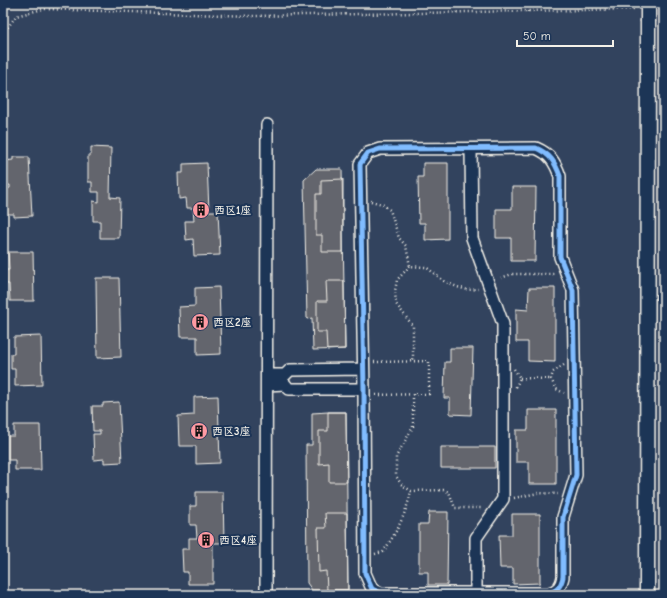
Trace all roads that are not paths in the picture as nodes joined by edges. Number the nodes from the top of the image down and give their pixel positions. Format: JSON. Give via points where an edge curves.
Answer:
{"nodes":[{"id":1,"x":645,"y":6,"type":"edge"},
{"id":2,"x":267,"y":126,"type":"dead end"},
{"id":3,"x":471,"y":149,"type":"junction"},
{"id":4,"x":363,"y":365,"type":"junction"},
{"id":5,"x":267,"y":380,"type":"junction"},
{"id":6,"x":364,"y":392,"type":"junction"},
{"id":7,"x":476,"y":594,"type":"edge"},
{"id":8,"x":266,"y":595,"type":"edge"},
{"id":9,"x":647,"y":595,"type":"edge"}],
"edges":[{"from":1,"to":9,"type":"street","bridge":true,"via":[[648,22]]},
{"from":2,"to":5,"type":"street"},
{"from":3,"to":4,"type":"street","via":[[380,149],[368,153],[360,164]]},
{"from":3,"to":7,"type":"street","via":[[472,238],[503,324],[503,499],[476,538]]},
{"from":3,"to":7,"type":"street","via":[[536,148],[547,153],[556,164],[560,176],[560,257],[573,290],[576,475],[563,516],[563,577],[556,591]]},
{"from":4,"to":5,"type":"street","via":[[290,370],[285,375]]},
{"from":4,"to":6,"type":"street"},
{"from":5,"to":6,"type":"street","via":[[285,384],[289,389]]},
{"from":5,"to":8,"type":"street"},
{"from":6,"to":7,"type":"street","via":[[365,573],[368,582],[372,589],[381,593]]}]}
